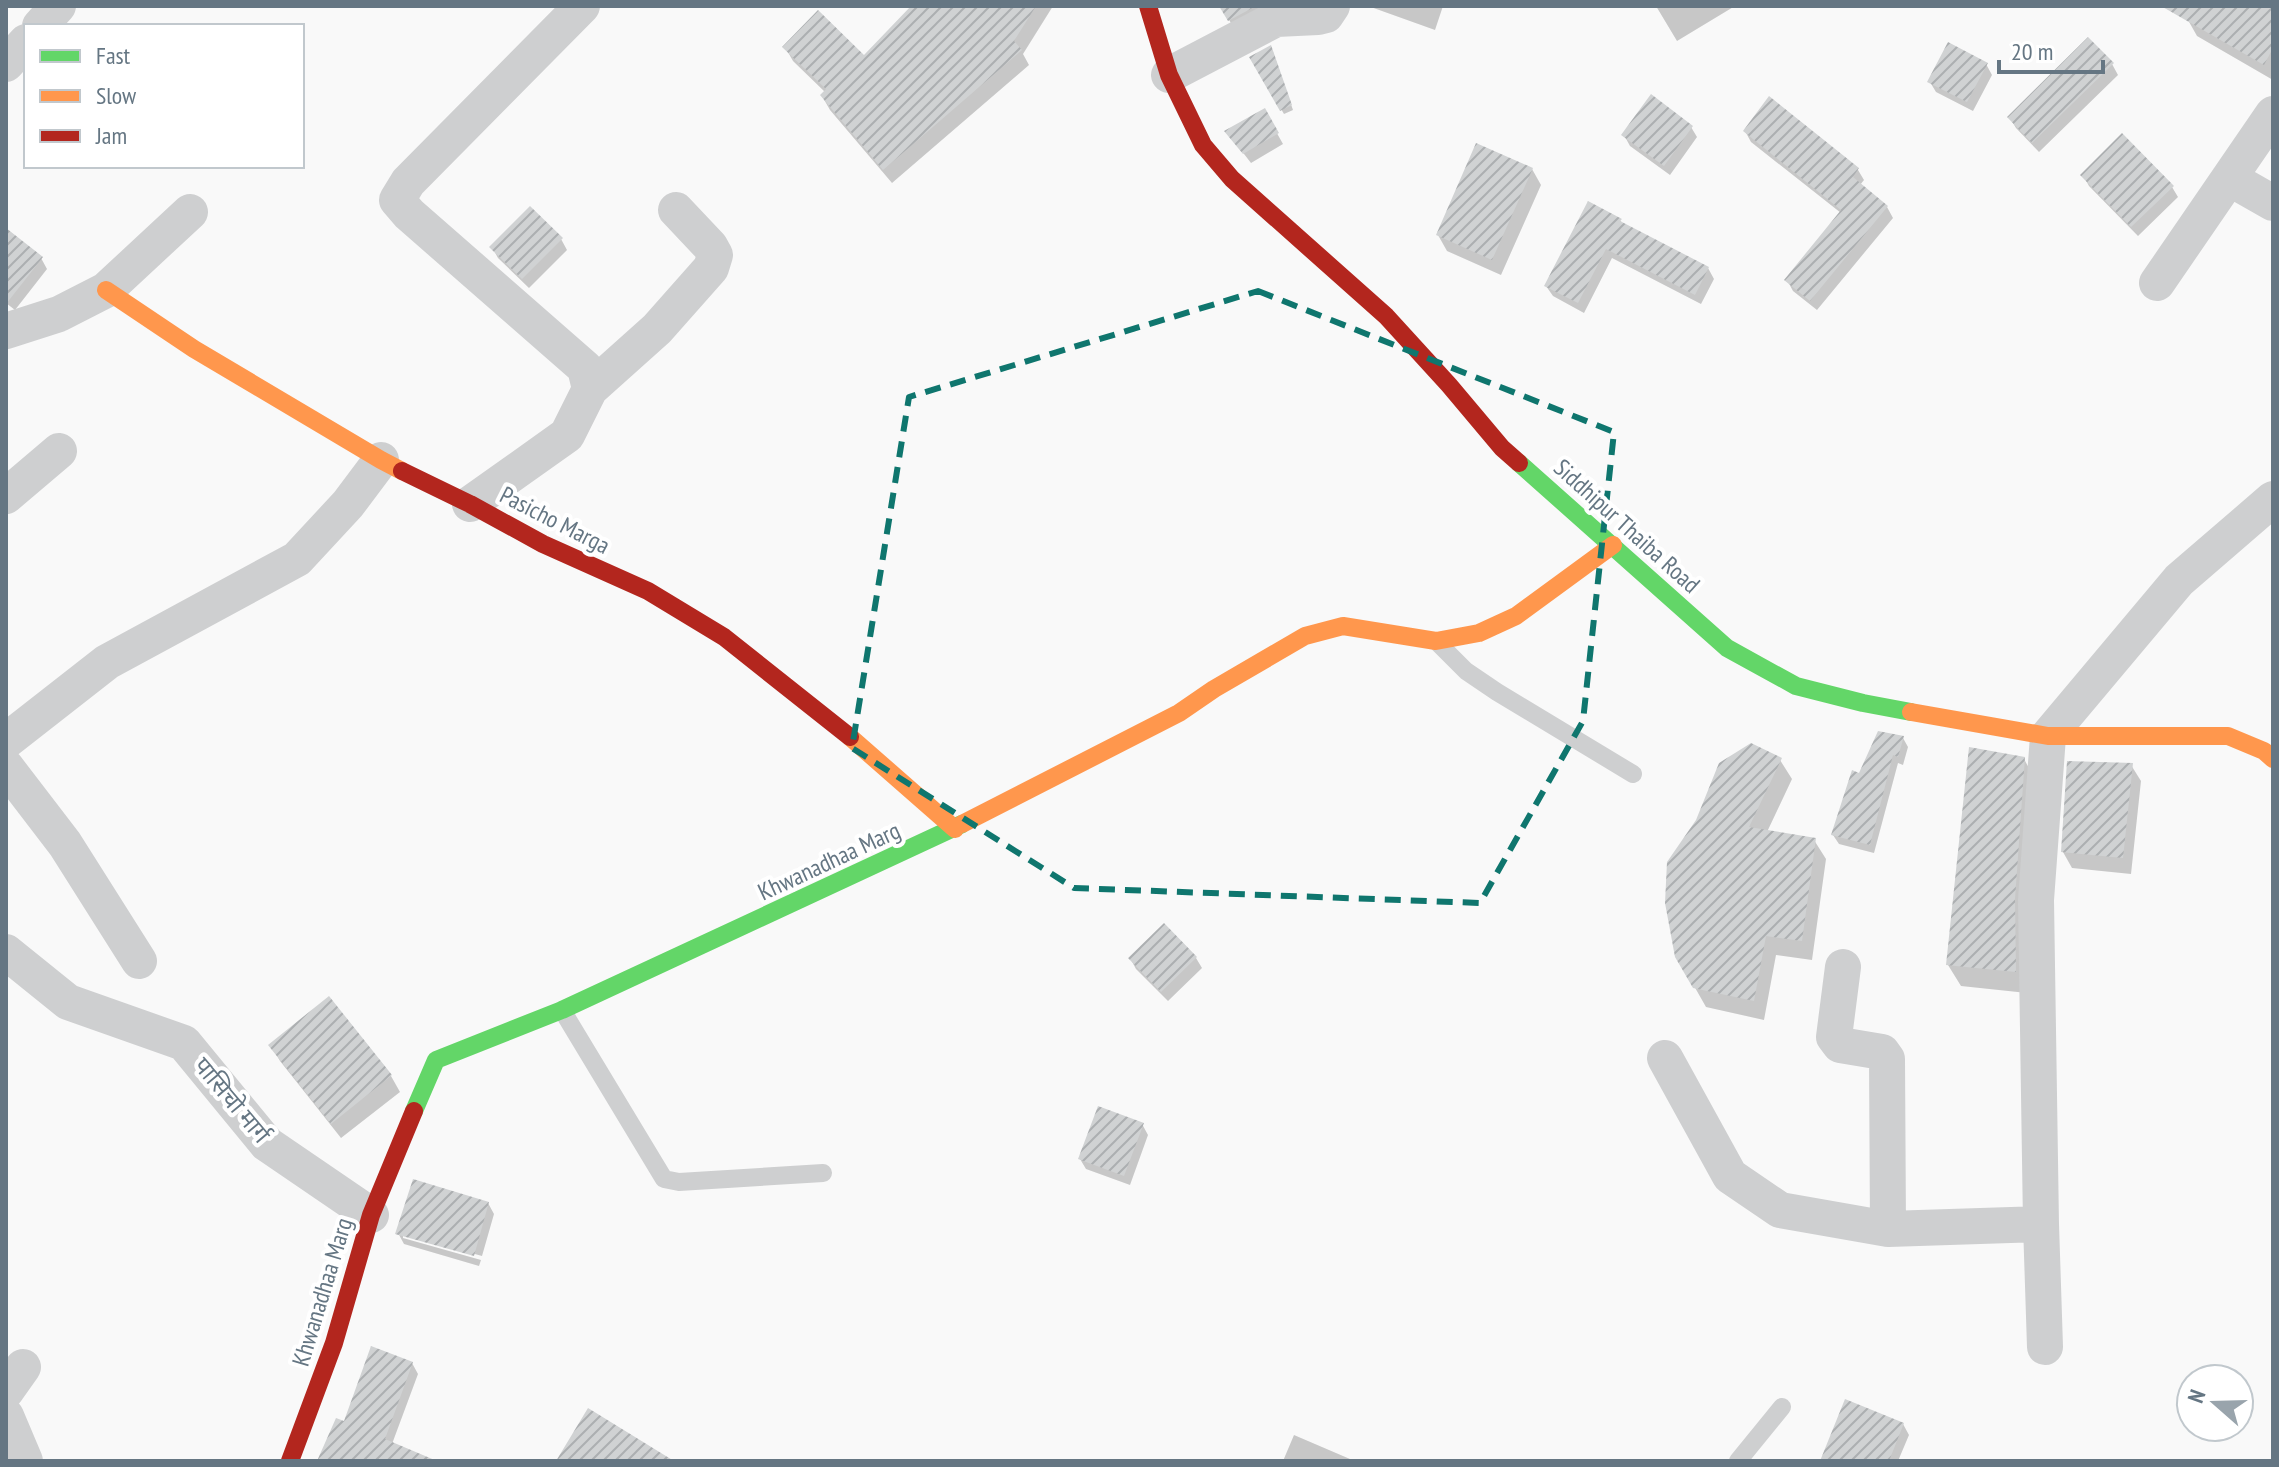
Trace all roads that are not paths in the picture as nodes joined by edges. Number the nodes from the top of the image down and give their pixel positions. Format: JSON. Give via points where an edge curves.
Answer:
{"nodes":[{"id":1,"x":58,"y":6,"type":"edge"},
{"id":2,"x":582,"y":6,"type":"edge"},
{"id":3,"x":1148,"y":6,"type":"edge"},
{"id":4,"x":1332,"y":6,"type":"edge"},
{"id":5,"x":42,"y":24,"type":"edge"},
{"id":6,"x":24,"y":44,"type":"edge"},
{"id":7,"x":6,"y":64,"type":"edge"},
{"id":8,"x":1169,"y":75,"type":"junction"},
{"id":9,"x":2273,"y":114,"type":"edge"},
{"id":10,"x":2229,"y":178,"type":"junction"},
{"id":11,"x":2273,"y":203,"type":"edge"},
{"id":12,"x":676,"y":210,"type":"dead end"},
{"id":13,"x":190,"y":212,"type":"dead end"},
{"id":14,"x":2157,"y":283,"type":"dead end"},
{"id":15,"x":106,"y":290,"type":"junction"},
{"id":16,"x":6,"y":331,"type":"edge"},
{"id":17,"x":590,"y":389,"type":"junction"},
{"id":18,"x":59,"y":451,"type":"dead end"},
{"id":19,"x":381,"y":460,"type":"junction"},
{"id":20,"x":6,"y":496,"type":"edge"},
{"id":21,"x":2273,"y":499,"type":"edge"},
{"id":22,"x":470,"y":504,"type":"junction"},
{"id":23,"x":1613,"y":545,"type":"junction"},
{"id":24,"x":1436,"y":641,"type":"junction"},
{"id":25,"x":2048,"y":736,"type":"junction"},
{"id":26,"x":6,"y":741,"type":"edge"},
{"id":27,"x":2273,"y":759,"type":"edge"},
{"id":28,"x":6,"y":767,"type":"edge"},
{"id":29,"x":1633,"y":774,"type":"dead end"},
{"id":30,"x":955,"y":829,"type":"junction"},
{"id":31,"x":6,"y":952,"type":"edge"},
{"id":32,"x":139,"y":961,"type":"dead end"},
{"id":33,"x":1843,"y":967,"type":"dead end"},
{"id":34,"x":562,"y":1010,"type":"junction"},
{"id":35,"x":1665,"y":1058,"type":"dead end"},
{"id":36,"x":823,"y":1173,"type":"dead end"},
{"id":37,"x":371,"y":1215,"type":"junction"},
{"id":38,"x":2041,"y":1224,"type":"junction"},
{"id":39,"x":1888,"y":1229,"type":"junction"},
{"id":40,"x":2045,"y":1347,"type":"dead end"},
{"id":41,"x":1782,"y":1407,"type":"dead end"},
{"id":42,"x":6,"y":1416,"type":"edge"},
{"id":43,"x":25,"y":1461,"type":"edge"},
{"id":44,"x":290,"y":1461,"type":"edge"},
{"id":45,"x":1738,"y":1461,"type":"edge"}],
"edges":[{"from":1,"to":5,"type":"street"},
{"from":2,"to":17,"type":"street","via":[[408,182],[397,200],[585,368]]},
{"from":3,"to":8,"type":"street","name":"Siddhipur Thaiba Road"},
{"from":4,"to":8,"type":"street","via":[[1318,17],[1276,19]]},
{"from":6,"to":7,"type":"street"},
{"from":8,"to":23,"type":"street","name":"Siddhipur Thaiba Road","via":[[1203,145],[1232,179],[1386,316],[1502,448]]},
{"from":9,"to":10,"type":"street"},
{"from":10,"to":11,"type":"street"},
{"from":10,"to":14,"type":"street"},
{"from":12,"to":17,"type":"street","via":[[710,246],[715,255],[711,268],[657,329]]},
{"from":13,"to":15,"type":"street"},
{"from":15,"to":16,"type":"street","via":[[59,314]]},
{"from":15,"to":19,"type":"street","name":"Pasicho Marga"},
{"from":17,"to":22,"type":"street","via":[[567,435]]},
{"from":18,"to":20,"type":"street"},
{"from":19,"to":22,"type":"street","name":"Pasicho Marga"},
{"from":19,"to":26,"type":"street","via":[[297,559],[107,662]]},
{"from":21,"to":25,"type":"street","via":[[2179,580]]},
{"from":22,"to":30,"type":"street","name":"Pasicho Marga","via":[[648,591],[724,637]]},
{"from":23,"to":24,"type":"street","name":"Khwanadhaa Marg","via":[[1516,616],[1479,633]]},
{"from":23,"to":25,"type":"street","name":"Siddhipur Thaiba Road","via":[[1727,648],[1796,686]]},
{"from":24,"to":29,"type":"lane","via":[[1497,692]]},
{"from":24,"to":30,"type":"street","name":"Khwanadhaa Marg","via":[[1343,626],[1305,636],[1179,713]]},
{"from":25,"to":27,"type":"street","name":"Siddhipur Thaiba Road","via":[[2228,736]]},
{"from":25,"to":38,"type":"street","via":[[2036,900]]},
{"from":28,"to":32,"type":"street","via":[[65,844]]},
{"from":30,"to":34,"type":"street","name":"Khwanadhaa Marg"},
{"from":31,"to":37,"type":"street","name":"पासिचो मार्ग","via":[[68,1002],[184,1043],[267,1144]]},
{"from":33,"to":39,"type":"street","via":[[1834,1037],[1840,1045],[1882,1052],[1887,1059]]},
{"from":34,"to":36,"type":"lane","via":[[664,1179]]},
{"from":34,"to":37,"type":"street","name":"Khwanadhaa Marg","via":[[436,1060]]},
{"from":35,"to":39,"type":"street","via":[[1730,1176],[1780,1210]]},
{"from":37,"to":44,"type":"street","name":"Khwanadhaa Marg","via":[[334,1343]]},
{"from":38,"to":39,"type":"street"},
{"from":38,"to":40,"type":"street"},
{"from":41,"to":45,"type":"lane"},
{"from":42,"to":43,"type":"street"}]}
